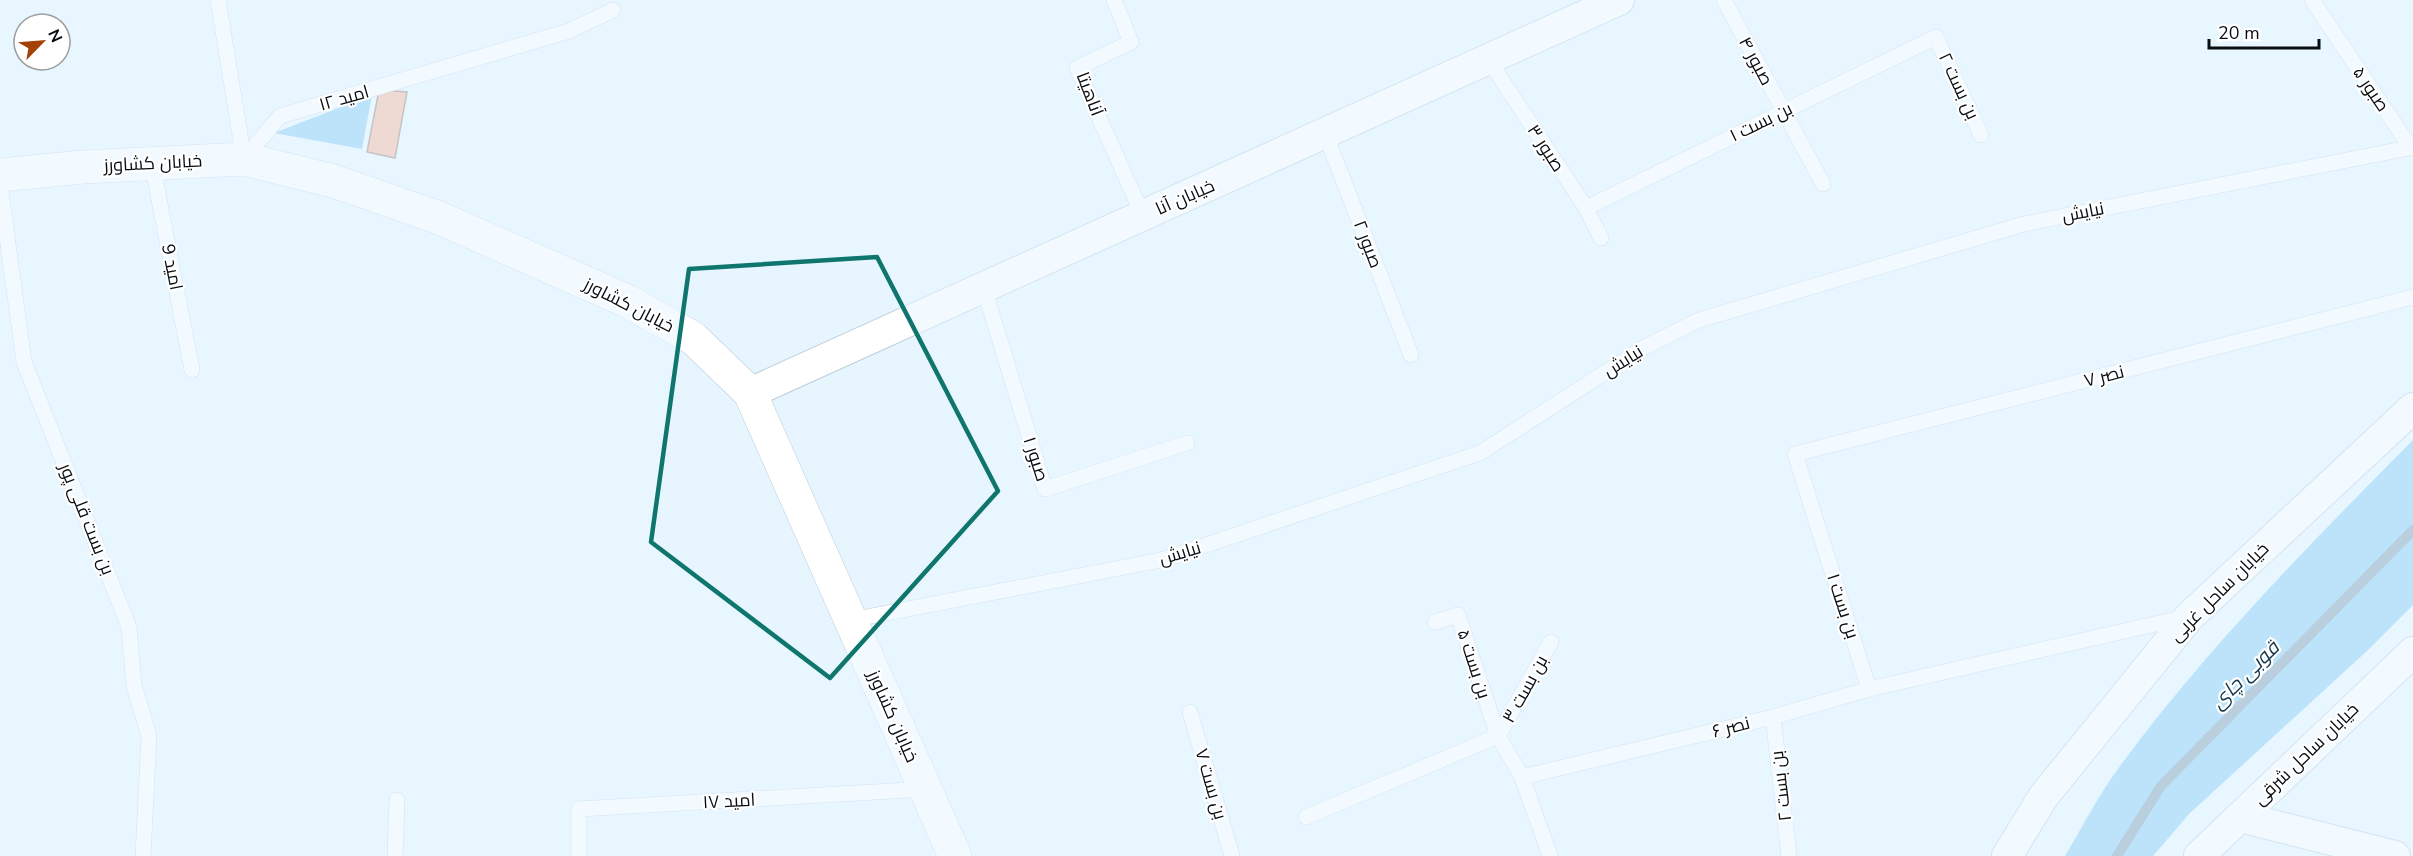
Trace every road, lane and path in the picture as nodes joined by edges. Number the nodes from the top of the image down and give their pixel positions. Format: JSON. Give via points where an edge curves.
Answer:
{"nodes":[{"id":1,"x":218,"y":0,"type":"edge"},
{"id":2,"x":1114,"y":0,"type":"edge"},
{"id":3,"x":1619,"y":0,"type":"edge"},
{"id":4,"x":1724,"y":0,"type":"edge"},
{"id":5,"x":2312,"y":0,"type":"edge"},
{"id":6,"x":613,"y":10,"type":"dead end"},
{"id":7,"x":1936,"y":37,"type":"joint"},
{"id":8,"x":1488,"y":59,"type":"junction"},
{"id":9,"x":1783,"y":112,"type":"junction"},
{"id":10,"x":1325,"y":134,"type":"junction"},
{"id":11,"x":1981,"y":135,"type":"dead end"},
{"id":12,"x":2412,"y":148,"type":"edge"},
{"id":13,"x":244,"y":159,"type":"junction"},
{"id":14,"x":152,"y":164,"type":"junction"},
{"id":15,"x":0,"y":175,"type":"edge"},
{"id":16,"x":1823,"y":184,"type":"dead end"},
{"id":17,"x":0,"y":185,"type":"edge"},
{"id":18,"x":1586,"y":208,"type":"junction"},
{"id":19,"x":1143,"y":216,"type":"junction"},
{"id":20,"x":1601,"y":238,"type":"dead end"},
{"id":21,"x":984,"y":288,"type":"junction"},
{"id":22,"x":2413,"y":297,"type":"edge"},
{"id":23,"x":1411,"y":355,"type":"dead end"},
{"id":24,"x":192,"y":370,"type":"dead end"},
{"id":25,"x":750,"y":393,"type":"junction"},
{"id":26,"x":2413,"y":408,"type":"edge"},
{"id":27,"x":1187,"y":443,"type":"dead end"},
{"id":28,"x":1795,"y":454,"type":"joint"},
{"id":29,"x":2189,"y":617,"type":"junction"},
{"id":30,"x":851,"y":620,"type":"junction"},
{"id":31,"x":1435,"y":622,"type":"dead end"},
{"id":32,"x":1551,"y":642,"type":"dead end"},
{"id":33,"x":2413,"y":652,"type":"edge"},
{"id":34,"x":1869,"y":689,"type":"junction"},
{"id":35,"x":1190,"y":711,"type":"dead end"},
{"id":36,"x":1773,"y":717,"type":"junction"},
{"id":37,"x":1498,"y":736,"type":"junction"},
{"id":38,"x":1522,"y":777,"type":"junction"},
{"id":39,"x":926,"y":789,"type":"junction"},
{"id":40,"x":397,"y":800,"type":"dead end"},
{"id":41,"x":1306,"y":817,"type":"dead end"},
{"id":42,"x":2241,"y":817,"type":"junction"},
{"id":43,"x":2382,"y":854,"type":"edge"},
{"id":44,"x":143,"y":856,"type":"edge"},
{"id":45,"x":395,"y":856,"type":"edge"},
{"id":46,"x":579,"y":856,"type":"edge"},
{"id":47,"x":955,"y":856,"type":"edge"},
{"id":48,"x":1232,"y":856,"type":"edge"},
{"id":49,"x":1550,"y":856,"type":"edge"},
{"id":50,"x":1789,"y":856,"type":"edge"},
{"id":51,"x":2007,"y":856,"type":"edge"},
{"id":52,"x":2199,"y":856,"type":"edge"}],
"edges":[{"from":1,"to":13,"type":"lane"},
{"from":2,"to":19,"type":"lane","name":"آناهیتا","via":[[1131,42],[1077,68]]},
{"from":3,"to":8,"type":"street","name":"خیابان آنا"},
{"from":4,"to":9,"type":"lane","name":"صبور ۴"},
{"from":5,"to":12,"type":"lane","name":"صبور ۵"},
{"from":6,"to":13,"type":"lane","name":"امید ۱۲","via":[[569,31],[279,116]]},
{"from":7,"to":9,"type":"lane","name":"بن بست ۱"},
{"from":7,"to":11,"type":"lane","name":"بن بست ۲"},
{"from":8,"to":10,"type":"street","name":"خیابان آنا"},
{"from":8,"to":18,"type":"lane","name":"صبور ۳"},
{"from":9,"to":16,"type":"lane","name":"صبور ۴"},
{"from":9,"to":18,"type":"lane","name":"بن بست ۱"},
{"from":10,"to":19,"type":"street","name":"خیابان آنا"},
{"from":10,"to":23,"type":"lane","name":"صبور ۲"},
{"from":12,"to":30,"type":"lane","name":"نیایش","via":[[2024,224],[1710,317],[1643,348],[1480,453],[1161,560]]},
{"from":13,"to":14,"type":"main road","name":"خیابان کشاورز"},
{"from":13,"to":25,"type":"main road","name":"خیابان کشاورز","via":[[333,181],[437,217],[627,301],[693,338]]},
{"from":14,"to":15,"type":"main road","name":"خیابان کشاورز"},
{"from":14,"to":24,"type":"lane","name":"امید 9"},
{"from":17,"to":44,"type":"lane","name":"بن بست قلی پور","via":[[24,362],[129,627],[134,686],[149,736]]},
{"from":18,"to":20,"type":"lane","name":"صبور ۳"},
{"from":19,"to":21,"type":"street","name":"خیابان آنا"},
{"from":21,"to":25,"type":"street","name":"خیابان آنا"},
{"from":21,"to":27,"type":"lane","name":"صبور ۱","via":[[1045,489]]},
{"from":22,"to":28,"type":"lane","name":"نصر ۷"},
{"from":25,"to":30,"type":"main road","name":"خیابان کشاورز"},
{"from":26,"to":29,"type":"street","name":"خیابان ساحل غربی"},
{"from":28,"to":34,"type":"lane","name":"بن بست ۱"},
{"from":29,"to":34,"type":"lane","name":"نصر ۶"},
{"from":29,"to":51,"type":"street","name":"خیابان ساحل غربی","via":[[2043,797]]},
{"from":30,"to":39,"type":"main road","name":"خیابان کشاورز"},
{"from":31,"to":37,"type":"lane","name":"بن بست ۵","via":[[1458,615]]},
{"from":32,"to":37,"type":"lane","name":"بن بست ۳"},
{"from":33,"to":42,"type":"street","name":"خیابان ساحل شرقی"},
{"from":34,"to":36,"type":"lane","name":"نصر ۶"},
{"from":35,"to":48,"type":"lane","name":"بن بست ۷"},
{"from":36,"to":38,"type":"lane","name":"نصر ۶"},
{"from":36,"to":50,"type":"lane","name":"بن بست ۲"},
{"from":37,"to":38,"type":"lane"},
{"from":37,"to":41,"type":"lane"},
{"from":38,"to":49,"type":"lane"},
{"from":39,"to":46,"type":"lane","name":"امید ۱۷","via":[[579,809]]},
{"from":39,"to":47,"type":"main road","name":"خیابان کشاورز"},
{"from":40,"to":45,"type":"lane"},
{"from":42,"to":43,"type":"street"},
{"from":42,"to":52,"type":"street","name":"خیابان ساحل شرقی"}]}
